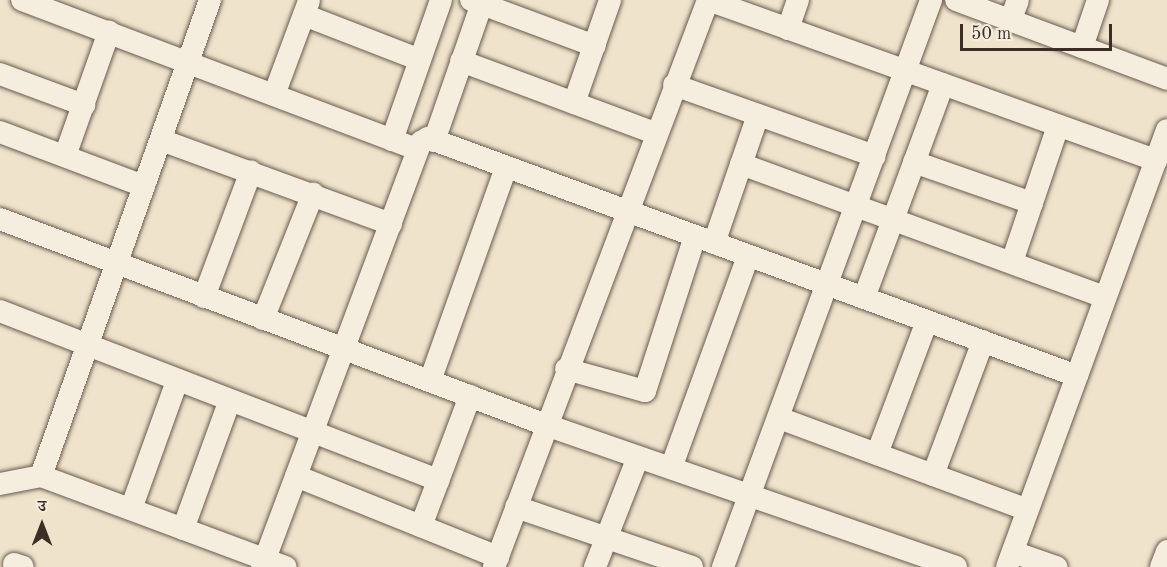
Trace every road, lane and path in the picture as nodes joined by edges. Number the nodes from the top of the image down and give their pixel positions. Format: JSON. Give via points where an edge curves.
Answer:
{"nodes":[{"id":1,"x":22,"y":0,"type":"edge"},
{"id":2,"x":210,"y":0,"type":"edge"},
{"id":3,"x":610,"y":0,"type":"edge"},
{"id":4,"x":708,"y":0,"type":"edge"},
{"id":5,"x":798,"y":0,"type":"edge"},
{"id":6,"x":932,"y":0,"type":"edge"},
{"id":7,"x":956,"y":0,"type":"edge"},
{"id":8,"x":1098,"y":0,"type":"edge"},
{"id":9,"x":438,"y":1,"type":"edge"},
{"id":10,"x":479,"y":1,"type":"edge"},
{"id":11,"x":307,"y":7,"type":"edge"},
{"id":12,"x":1014,"y":10,"type":"edge"},
{"id":13,"x":788,"y":29,"type":"junction"},
{"id":14,"x":110,"y":32,"type":"junction"},
{"id":15,"x":595,"y":46,"type":"junction"},
{"id":16,"x":1082,"y":47,"type":"junction"},
{"id":17,"x":420,"y":60,"type":"junction"},
{"id":18,"x":461,"y":61,"type":"junction"},
{"id":19,"x":188,"y":62,"type":"junction"},
{"id":20,"x":905,"y":70,"type":"junction"},
{"id":21,"x":0,"y":74,"type":"edge"},
{"id":22,"x":1167,"y":80,"type":"edge"},
{"id":23,"x":943,"y":84,"type":"junction"},
{"id":24,"x":674,"y":85,"type":"junction"},
{"id":25,"x":274,"y":95,"type":"junction"},
{"id":26,"x":574,"y":103,"type":"junction"},
{"id":27,"x":84,"y":105,"type":"junction"},
{"id":28,"x":758,"y":115,"type":"junction"},
{"id":29,"x":1058,"y":126,"type":"junction"},
{"id":30,"x":1167,"y":130,"type":"edge"},
{"id":31,"x":0,"y":132,"type":"edge"},
{"id":32,"x":655,"y":133,"type":"junction"},
{"id":33,"x":161,"y":140,"type":"junction"},
{"id":34,"x":392,"y":140,"type":"junction"},
{"id":35,"x":426,"y":145,"type":"junction"},
{"id":36,"x":65,"y":156,"type":"junction"},
{"id":37,"x":875,"y":156,"type":"junction"},
{"id":38,"x":1156,"y":159,"type":"junction"},
{"id":39,"x":914,"y":162,"type":"junction"},
{"id":40,"x":741,"y":164,"type":"junction"},
{"id":41,"x":506,"y":167,"type":"junction"},
{"id":42,"x":251,"y":171,"type":"junction"},
{"id":43,"x":144,"y":186,"type":"junction"},
{"id":44,"x":313,"y":194,"type":"junction"},
{"id":45,"x":1032,"y":203,"type":"junction"},
{"id":46,"x":857,"y":205,"type":"junction"},
{"id":47,"x":624,"y":211,"type":"junction"},
{"id":48,"x":894,"y":218,"type":"junction"},
{"id":49,"x":0,"y":219,"type":"edge"},
{"id":50,"x":391,"y":224,"type":"junction"},
{"id":51,"x":704,"y":240,"type":"junction"},
{"id":52,"x":748,"y":256,"type":"junction"},
{"id":53,"x":1012,"y":262,"type":"junction"},
{"id":54,"x":117,"y":265,"type":"junction"},
{"id":55,"x":829,"y":286,"type":"junction"},
{"id":56,"x":204,"y":297,"type":"junction"},
{"id":57,"x":1105,"y":297,"type":"junction"},
{"id":58,"x":864,"y":298,"type":"junction"},
{"id":59,"x":0,"y":310,"type":"edge"},
{"id":60,"x":263,"y":319,"type":"junction"},
{"id":61,"x":927,"y":321,"type":"junction"},
{"id":62,"x":983,"y":341,"type":"junction"},
{"id":63,"x":90,"y":343,"type":"junction"},
{"id":64,"x":343,"y":349,"type":"junction"},
{"id":65,"x":566,"y":369,"type":"junction"},
{"id":66,"x":1077,"y":376,"type":"junction"},
{"id":67,"x":177,"y":381,"type":"junction"},
{"id":68,"x":430,"y":381,"type":"junction"},
{"id":69,"x":470,"y":396,"type":"junction"},
{"id":70,"x":231,"y":400,"type":"junction"},
{"id":71,"x":779,"y":418,"type":"junction"},
{"id":72,"x":546,"y":425,"type":"junction"},
{"id":73,"x":313,"y":431,"type":"junction"},
{"id":74,"x":877,"y":454,"type":"junction"},
{"id":75,"x":638,"y":457,"type":"junction"},
{"id":76,"x":671,"y":468,"type":"junction"},
{"id":77,"x":933,"y":475,"type":"junction"},
{"id":78,"x":41,"y":476,"type":"junction"},
{"id":79,"x":296,"y":476,"type":"junction"},
{"id":80,"x":439,"y":480,"type":"junction"},
{"id":81,"x":0,"y":484,"type":"edge"},
{"id":82,"x":750,"y":495,"type":"junction"},
{"id":83,"x":516,"y":507,"type":"junction"},
{"id":84,"x":130,"y":509,"type":"junction"},
{"id":85,"x":1028,"y":510,"type":"junction"},
{"id":86,"x":421,"y":526,"type":"junction"},
{"id":87,"x":183,"y":529,"type":"junction"},
{"id":88,"x":607,"y":537,"type":"junction"},
{"id":89,"x":1167,"y":551,"type":"edge"},
{"id":90,"x":902,"y":558,"type":"edge"},
{"id":91,"x":1010,"y":559,"type":"edge"},
{"id":92,"x":496,"y":562,"type":"edge"},
{"id":93,"x":263,"y":563,"type":"edge"},
{"id":94,"x":286,"y":567,"type":"edge"},
{"id":95,"x":595,"y":567,"type":"edge"},
{"id":96,"x":692,"y":567,"type":"edge"},
{"id":97,"x":723,"y":567,"type":"edge"},
{"id":98,"x":956,"y":567,"type":"edge"},
{"id":99,"x":1056,"y":567,"type":"edge"},
{"id":100,"x":1161,"y":567,"type":"edge"}],
"edges":[{"from":1,"to":14,"type":"street"},
{"from":2,"to":19,"type":"street"},
{"from":3,"to":15,"type":"street"},
{"from":4,"to":13,"type":"street"},
{"from":4,"to":24,"type":"street"},
{"from":5,"to":13,"type":"street"},
{"from":6,"to":20,"type":"street"},
{"from":7,"to":12,"type":"street"},
{"from":8,"to":16,"type":"street"},
{"from":9,"to":17,"type":"street"},
{"from":10,"to":15,"type":"street"},
{"from":10,"to":18,"type":"street"},
{"from":11,"to":17,"type":"street"},
{"from":11,"to":25,"type":"street"},
{"from":12,"to":16,"type":"street"},
{"from":13,"to":20,"type":"street"},
{"from":14,"to":19,"type":"street"},
{"from":14,"to":27,"type":"street"},
{"from":15,"to":26,"type":"street"},
{"from":16,"to":22,"type":"street"},
{"from":17,"to":34,"type":"street"},
{"from":18,"to":26,"type":"street"},
{"from":18,"to":35,"type":"street"},
{"from":19,"to":25,"type":"street"},
{"from":19,"to":33,"type":"street"},
{"from":20,"to":23,"type":"street"},
{"from":20,"to":37,"type":"street"},
{"from":21,"to":27,"type":"street"},
{"from":23,"to":29,"type":"street"},
{"from":23,"to":39,"type":"street"},
{"from":24,"to":28,"type":"street"},
{"from":24,"to":32,"type":"street"},
{"from":25,"to":34,"type":"street"},
{"from":26,"to":32,"type":"street"},
{"from":27,"to":36,"type":"street"},
{"from":28,"to":37,"type":"street"},
{"from":28,"to":40,"type":"street"},
{"from":29,"to":38,"type":"street"},
{"from":29,"to":45,"type":"street"},
{"from":30,"to":38,"type":"street"},
{"from":31,"to":36,"type":"street"},
{"from":32,"to":47,"type":"street"},
{"from":33,"to":42,"type":"street"},
{"from":33,"to":43,"type":"street"},
{"from":34,"to":35,"type":"street"},
{"from":35,"to":41,"type":"street"},
{"from":35,"to":50,"type":"street"},
{"from":36,"to":43,"type":"street"},
{"from":37,"to":46,"type":"street"},
{"from":38,"to":57,"type":"street"},
{"from":39,"to":45,"type":"street"},
{"from":39,"to":48,"type":"street"},
{"from":40,"to":46,"type":"street"},
{"from":40,"to":51,"type":"street"},
{"from":41,"to":47,"type":"street"},
{"from":41,"to":68,"type":"street"},
{"from":42,"to":44,"type":"street"},
{"from":42,"to":56,"type":"street"},
{"from":43,"to":54,"type":"street"},
{"from":44,"to":50,"type":"street"},
{"from":44,"to":60,"type":"street"},
{"from":45,"to":53,"type":"street"},
{"from":46,"to":48,"type":"street"},
{"from":46,"to":55,"type":"street"},
{"from":47,"to":51,"type":"street"},
{"from":47,"to":65,"type":"street"},
{"from":48,"to":53,"type":"street"},
{"from":48,"to":58,"type":"street"},
{"from":49,"to":54,"type":"street"},
{"from":50,"to":64,"type":"street"},
{"from":51,"to":52,"type":"street"},
{"from":51,"to":65,"type":"street","via":[[645,391]]},
{"from":52,"to":55,"type":"street"},
{"from":52,"to":76,"type":"street"},
{"from":53,"to":57,"type":"street"},
{"from":54,"to":56,"type":"street"},
{"from":54,"to":63,"type":"street"},
{"from":55,"to":58,"type":"street"},
{"from":55,"to":71,"type":"street"},
{"from":56,"to":60,"type":"street"},
{"from":57,"to":66,"type":"street"},
{"from":58,"to":61,"type":"street"},
{"from":59,"to":63,"type":"street"},
{"from":60,"to":64,"type":"street"},
{"from":61,"to":62,"type":"street"},
{"from":61,"to":74,"type":"street"},
{"from":62,"to":66,"type":"street"},
{"from":62,"to":77,"type":"street"},
{"from":63,"to":67,"type":"street"},
{"from":63,"to":78,"type":"street"},
{"from":64,"to":68,"type":"street"},
{"from":64,"to":73,"type":"street"},
{"from":65,"to":72,"type":"street"},
{"from":66,"to":85,"type":"street"},
{"from":67,"to":70,"type":"street"},
{"from":67,"to":84,"type":"street"},
{"from":68,"to":69,"type":"street"},
{"from":69,"to":72,"type":"street"},
{"from":69,"to":80,"type":"street"},
{"from":70,"to":73,"type":"street"},
{"from":70,"to":87,"type":"street"},
{"from":71,"to":74,"type":"street"},
{"from":71,"to":82,"type":"street"},
{"from":72,"to":75,"type":"street"},
{"from":72,"to":83,"type":"street"},
{"from":73,"to":79,"type":"street"},
{"from":73,"to":80,"type":"street"},
{"from":74,"to":77,"type":"street"},
{"from":75,"to":76,"type":"street"},
{"from":75,"to":88,"type":"street"},
{"from":76,"to":82,"type":"street"},
{"from":77,"to":85,"type":"street"},
{"from":78,"to":81,"type":"street"},
{"from":78,"to":84,"type":"street"},
{"from":79,"to":86,"type":"street"},
{"from":79,"to":93,"type":"street"},
{"from":80,"to":86,"type":"street"},
{"from":82,"to":90,"type":"street"},
{"from":82,"to":97,"type":"street"},
{"from":83,"to":88,"type":"street"},
{"from":83,"to":92,"type":"street"},
{"from":84,"to":87,"type":"street"},
{"from":85,"to":91,"type":"street"},
{"from":86,"to":92,"type":"street"},
{"from":87,"to":93,"type":"street"},
{"from":88,"to":95,"type":"street"},
{"from":88,"to":96,"type":"street"},
{"from":89,"to":100,"type":"street"},
{"from":90,"to":98,"type":"street"},
{"from":91,"to":99,"type":"street"},
{"from":93,"to":94,"type":"street"}]}
